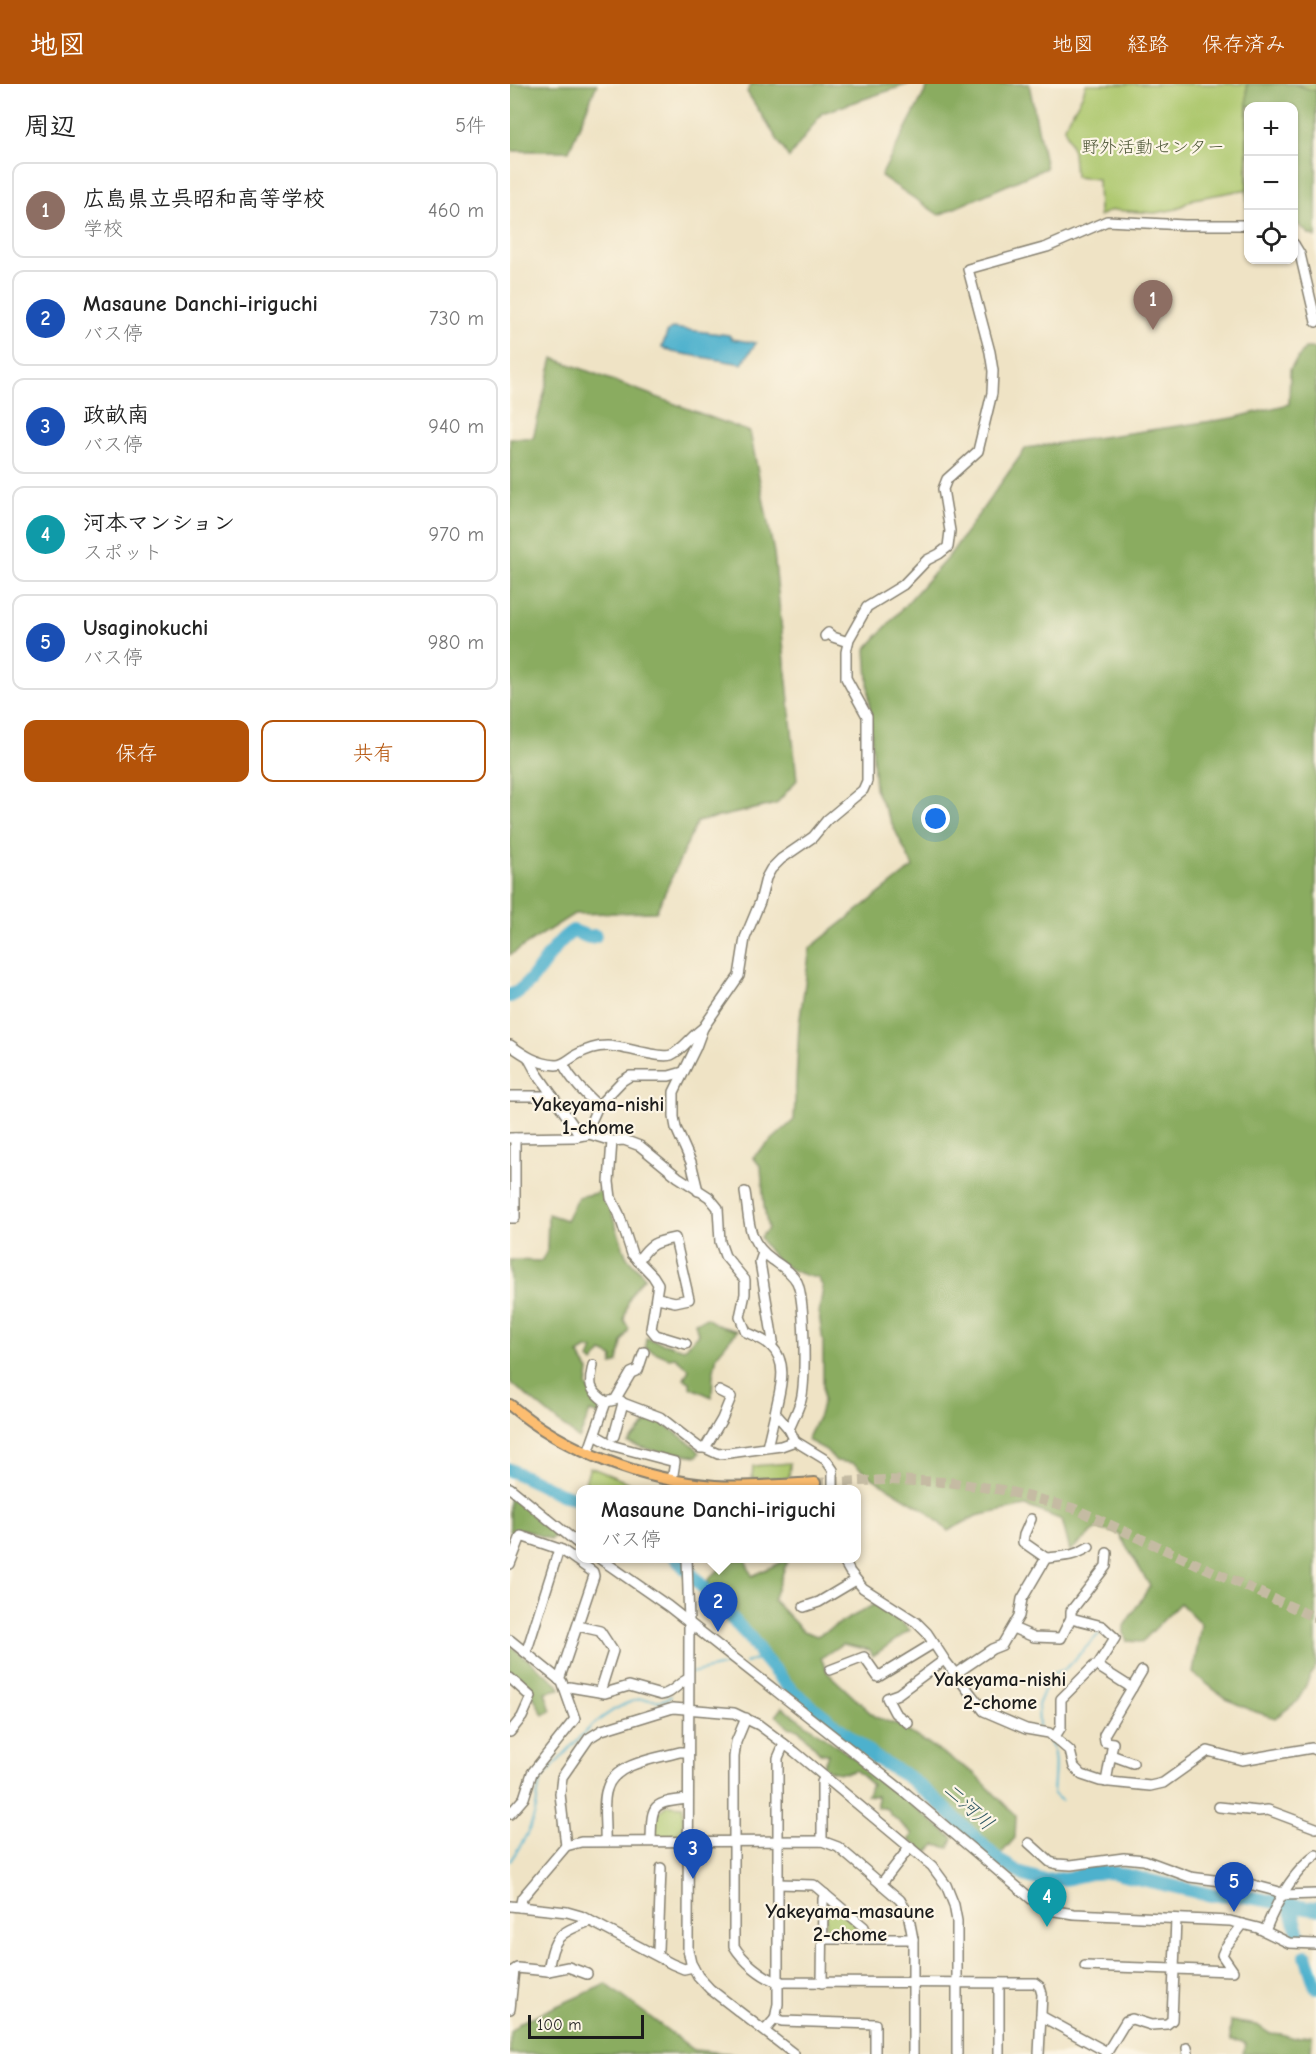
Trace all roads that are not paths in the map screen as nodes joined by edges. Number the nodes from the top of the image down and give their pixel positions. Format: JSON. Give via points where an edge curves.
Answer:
{"nodes":[{"id":1,"x":1244,"y":225,"type":"edge"},
{"id":2,"x":1298,"y":251,"type":"edge"},
{"id":3,"x":1316,"y":322,"type":"edge"},
{"id":4,"x":825,"y":636,"type":"dead end"},
{"id":5,"x":848,"y":642,"type":"junction"},
{"id":6,"x":703,"y":1028,"type":"junction"},
{"id":7,"x":510,"y":1044,"type":"edge"},
{"id":8,"x":529,"y":1059,"type":"junction"},
{"id":9,"x":563,"y":1064,"type":"junction"},
{"id":10,"x":684,"y":1072,"type":"junction"},
{"id":11,"x":510,"y":1096,"type":"edge"},
{"id":12,"x":553,"y":1096,"type":"junction"},
{"id":13,"x":598,"y":1106,"type":"junction"},
{"id":14,"x":583,"y":1135,"type":"junction"},
{"id":15,"x":513,"y":1138,"type":"edge"},
{"id":16,"x":612,"y":1141,"type":"junction"},
{"id":17,"x":698,"y":1191,"type":"junction"},
{"id":18,"x":746,"y":1192,"type":"dead end"},
{"id":19,"x":510,"y":1218,"type":"edge"},
{"id":20,"x":764,"y":1253,"type":"junction"},
{"id":21,"x":638,"y":1260,"type":"junction"},
{"id":22,"x":658,"y":1298,"type":"junction"},
{"id":23,"x":686,"y":1344,"type":"dead end"},
{"id":24,"x":771,"y":1346,"type":"junction"},
{"id":25,"x":644,"y":1352,"type":"dead end"},
{"id":26,"x":593,"y":1365,"type":"dead end"},
{"id":27,"x":719,"y":1391,"type":"dead end"},
{"id":28,"x":620,"y":1400,"type":"junction"},
{"id":29,"x":606,"y":1402,"type":"junction"},
{"id":30,"x":510,"y":1405,"type":"edge"},
{"id":31,"x":775,"y":1413,"type":"junction"},
{"id":32,"x":789,"y":1429,"type":"junction"},
{"id":33,"x":595,"y":1435,"type":"junction"},
{"id":34,"x":614,"y":1436,"type":"dead end"},
{"id":35,"x":795,"y":1441,"type":"junction"},
{"id":36,"x":767,"y":1447,"type":"junction"},
{"id":37,"x":705,"y":1448,"type":"junction"},
{"id":38,"x":588,"y":1453,"type":"junction"},
{"id":39,"x":672,"y":1480,"type":"junction"},
{"id":40,"x":815,"y":1483,"type":"tunnel mouth"},
{"id":41,"x":684,"y":1485,"type":"edge"},
{"id":42,"x":787,"y":1485,"type":"edge"},
{"id":43,"x":832,"y":1485,"type":"edge"},
{"id":44,"x":510,"y":1488,"type":"edge"},
{"id":45,"x":1031,"y":1519,"type":"dead end"},
{"id":46,"x":576,"y":1542,"type":"edge"},
{"id":47,"x":1089,"y":1547,"type":"dead end"},
{"id":48,"x":559,"y":1549,"type":"junction"},
{"id":49,"x":1107,"y":1553,"type":"dead end"},
{"id":50,"x":1046,"y":1558,"type":"junction"},
{"id":51,"x":576,"y":1560,"type":"edge"},
{"id":52,"x":580,"y":1563,"type":"edge"},
{"id":53,"x":605,"y":1563,"type":"edge"},
{"id":54,"x":687,"y":1563,"type":"edge"},
{"id":55,"x":845,"y":1563,"type":"edge"},
{"id":56,"x":510,"y":1564,"type":"edge"},
{"id":57,"x":856,"y":1580,"type":"junction"},
{"id":58,"x":804,"y":1607,"type":"dead end"},
{"id":59,"x":1071,"y":1618,"type":"junction"},
{"id":60,"x":689,"y":1623,"type":"junction"},
{"id":61,"x":578,"y":1626,"type":"junction"},
{"id":62,"x":1013,"y":1628,"type":"junction"},
{"id":63,"x":510,"y":1640,"type":"edge"},
{"id":64,"x":934,"y":1643,"type":"junction"},
{"id":65,"x":525,"y":1652,"type":"junction"},
{"id":66,"x":944,"y":1660,"type":"junction"},
{"id":67,"x":1094,"y":1666,"type":"dead end"},
{"id":68,"x":830,"y":1671,"type":"dead end"},
{"id":69,"x":1142,"y":1671,"type":"dead end"},
{"id":70,"x":955,"y":1674,"type":"junction"},
{"id":71,"x":688,"y":1676,"type":"junction"},
{"id":72,"x":510,"y":1678,"type":"edge"},
{"id":73,"x":559,"y":1680,"type":"junction"},
{"id":74,"x":1132,"y":1688,"type":"junction"},
{"id":75,"x":565,"y":1689,"type":"junction"},
{"id":76,"x":600,"y":1692,"type":"junction"},
{"id":77,"x":688,"y":1708,"type":"junction"},
{"id":78,"x":746,"y":1718,"type":"junction"},
{"id":79,"x":908,"y":1723,"type":"dead end"},
{"id":80,"x":510,"y":1731,"type":"edge"},
{"id":81,"x":1054,"y":1737,"type":"junction"},
{"id":82,"x":1113,"y":1743,"type":"junction"},
{"id":83,"x":784,"y":1744,"type":"junction"},
{"id":84,"x":1124,"y":1746,"type":"dead end"},
{"id":85,"x":1315,"y":1746,"type":"edge"},
{"id":86,"x":688,"y":1752,"type":"junction"},
{"id":87,"x":1111,"y":1755,"type":"junction"},
{"id":88,"x":1133,"y":1763,"type":"dead end"},
{"id":89,"x":825,"y":1777,"type":"junction"},
{"id":90,"x":1106,"y":1782,"type":"junction"},
{"id":91,"x":688,"y":1799,"type":"junction"},
{"id":92,"x":1219,"y":1807,"type":"dead end"},
{"id":93,"x":512,"y":1810,"type":"edge"},
{"id":94,"x":1316,"y":1828,"type":"edge"},
{"id":95,"x":605,"y":1841,"type":"junction"},
{"id":96,"x":651,"y":1841,"type":"junction"},
{"id":97,"x":778,"y":1841,"type":"junction"},
{"id":98,"x":822,"y":1841,"type":"junction"},
{"id":99,"x":688,"y":1842,"type":"junction"},
{"id":100,"x":734,"y":1842,"type":"junction"},
{"id":101,"x":1029,"y":1844,"type":"dead end"},
{"id":102,"x":566,"y":1846,"type":"junction"},
{"id":103,"x":910,"y":1847,"type":"junction"},
{"id":104,"x":1316,"y":1854,"type":"edge"},
{"id":105,"x":661,"y":1868,"type":"dead end"},
{"id":106,"x":778,"y":1884,"type":"junction"},
{"id":107,"x":881,"y":1884,"type":"junction"},
{"id":108,"x":825,"y":1894,"type":"junction"},
{"id":109,"x":1316,"y":1894,"type":"edge"},
{"id":110,"x":1282,"y":1896,"type":"junction"},
{"id":111,"x":515,"y":1907,"type":"edge"},
{"id":112,"x":1176,"y":1919,"type":"junction"},
{"id":113,"x":590,"y":1921,"type":"junction"},
{"id":114,"x":1243,"y":1924,"type":"junction"},
{"id":115,"x":1266,"y":1928,"type":"junction"},
{"id":116,"x":823,"y":1939,"type":"junction"},
{"id":117,"x":867,"y":1939,"type":"junction"},
{"id":118,"x":914,"y":1940,"type":"junction"},
{"id":119,"x":1307,"y":1945,"type":"edge"},
{"id":120,"x":658,"y":1950,"type":"dead end"},
{"id":121,"x":1085,"y":1966,"type":"dead end"},
{"id":122,"x":693,"y":1967,"type":"junction"},
{"id":123,"x":1173,"y":1970,"type":"junction"},
{"id":124,"x":548,"y":1971,"type":"junction"},
{"id":125,"x":587,"y":1974,"type":"dead end"},
{"id":126,"x":778,"y":1982,"type":"junction"},
{"id":127,"x":913,"y":1982,"type":"junction"},
{"id":128,"x":822,"y":1983,"type":"junction"},
{"id":129,"x":999,"y":1983,"type":"junction"},
{"id":130,"x":958,"y":1984,"type":"junction"},
{"id":131,"x":510,"y":2009,"type":"edge"},
{"id":132,"x":1041,"y":2016,"type":"junction"},
{"id":133,"x":775,"y":2019,"type":"junction"},
{"id":134,"x":765,"y":2030,"type":"junction"},
{"id":135,"x":1106,"y":2053,"type":"edge"},
{"id":136,"x":794,"y":2054,"type":"edge"},
{"id":137,"x":875,"y":2054,"type":"edge"},
{"id":138,"x":913,"y":2054,"type":"edge"},
{"id":139,"x":957,"y":2054,"type":"edge"},
{"id":140,"x":999,"y":2054,"type":"edge"},
{"id":141,"x":1039,"y":2054,"type":"edge"}],
"edges":[{"from":1,"to":5,"type":"street","via":[[1107,221],[1047,247],[968,269],[990,352],[992,393],[978,451],[947,479],[943,489],[950,531],[948,547],[927,560],[903,585],[867,607]]},
{"from":2,"to":3,"type":"street"},
{"from":4,"to":5,"type":"street","via":[[828,633]]},
{"from":5,"to":6,"type":"street","via":[[846,678],[867,716],[867,780],[863,790],[813,837],[771,869],[745,938],[739,976]]},
{"from":6,"to":9,"type":"street","via":[[671,1055],[605,1046],[585,1050]]},
{"from":6,"to":10,"type":"street"},
{"from":7,"to":8,"type":"street"},
{"from":8,"to":9,"type":"street"},
{"from":8,"to":12,"type":"street"},
{"from":9,"to":13,"type":"street","via":[[579,1088]]},
{"from":10,"to":13,"type":"street","via":[[630,1076]]},
{"from":10,"to":17,"type":"street","via":[[674,1092],[674,1118],[692,1162]]},
{"from":11,"to":12,"type":"street"},
{"from":12,"to":14,"type":"street"},
{"from":13,"to":14,"type":"street"},
{"from":14,"to":15,"type":"street"},
{"from":14,"to":16,"type":"street"},
{"from":15,"to":19,"type":"street","via":[[515,1218]]},
{"from":16,"to":17,"type":"street","via":[[624,1140],[640,1146]]},
{"from":16,"to":21,"type":"street","via":[[611,1198],[632,1254]]},
{"from":17,"to":24,"type":"street","via":[[718,1208],[725,1256],[745,1280],[740,1317],[746,1332]]},
{"from":18,"to":20,"type":"street","via":[[752,1235]]},
{"from":20,"to":24,"type":"street","via":[[760,1262]]},
{"from":20,"to":32,"type":"street","via":[[797,1282],[802,1312],[804,1375],[801,1400]]},
{"from":21,"to":22,"type":"street","via":[[658,1284]]},
{"from":21,"to":22,"type":"street","via":[[655,1242],[675,1238],[689,1299],[675,1302]]},
{"from":22,"to":23,"type":"street","via":[[651,1329],[656,1335]]},
{"from":24,"to":31,"type":"street","via":[[783,1374]]},
{"from":25,"to":28,"type":"street"},
{"from":26,"to":29,"type":"street","via":[[590,1386]]},
{"from":27,"to":37,"type":"street","via":[[731,1397]]},
{"from":28,"to":29,"type":"street"},
{"from":28,"to":34,"type":"street"},
{"from":28,"to":37,"type":"street","via":[[660,1417]]},
{"from":29,"to":33,"type":"street"},
{"from":30,"to":38,"type":"main road"},
{"from":31,"to":32,"type":"street"},
{"from":31,"to":36,"type":"street"},
{"from":32,"to":35,"type":"street"},
{"from":33,"to":38,"type":"street"},
{"from":33,"to":39,"type":"street","via":[[614,1446],[675,1462]]},
{"from":35,"to":36,"type":"street"},
{"from":35,"to":43,"type":"street","via":[[826,1460],[833,1470]]},
{"from":36,"to":37,"type":"street","via":[[718,1454]]},
{"from":38,"to":39,"type":"main road"},
{"from":39,"to":41,"type":"main road"},
{"from":40,"to":42,"type":"main road"},
{"from":44,"to":46,"type":"street"},
{"from":45,"to":50,"type":"street","via":[[1023,1542]]},
{"from":47,"to":50,"type":"street","via":[[1069,1557]]},
{"from":48,"to":51,"type":"street"},
{"from":48,"to":56,"type":"street","via":[[521,1536]]},
{"from":48,"to":65,"type":"street"},
{"from":49,"to":59,"type":"street","via":[[1106,1566],[1071,1611]]},
{"from":50,"to":62,"type":"street","via":[[1022,1599]]},
{"from":52,"to":61,"type":"street","via":[[594,1576]]},
{"from":53,"to":60,"type":"street"},
{"from":54,"to":60,"type":"street"},
{"from":55,"to":57,"type":"street"},
{"from":57,"to":58,"type":"street"},
{"from":57,"to":64,"type":"street","via":[[916,1622]]},
{"from":59,"to":62,"type":"street","via":[[1061,1638],[1034,1637]]},
{"from":59,"to":74,"type":"street","via":[[1102,1626],[1115,1638],[1099,1663]]},
{"from":60,"to":71,"type":"street"},
{"from":60,"to":112,"type":"street","via":[[907,1794],[1035,1902],[1049,1910],[1074,1914]]},
{"from":61,"to":73,"type":"street"},
{"from":61,"to":76,"type":"street","via":[[600,1631],[613,1651]]},
{"from":62,"to":70,"type":"street","via":[[1002,1645]]},
{"from":63,"to":65,"type":"street"},
{"from":64,"to":66,"type":"street"},
{"from":64,"to":68,"type":"street","via":[[878,1677],[864,1657]]},
{"from":65,"to":73,"type":"street"},
{"from":66,"to":70,"type":"street"},
{"from":66,"to":79,"type":"street","via":[[887,1698],[895,1713]]},
{"from":67,"to":81,"type":"street","via":[[1061,1699],[1061,1727]]},
{"from":69,"to":74,"type":"street"},
{"from":70,"to":81,"type":"street","via":[[984,1711]]},
{"from":71,"to":76,"type":"street","via":[[666,1695],[629,1686]]},
{"from":71,"to":77,"type":"street"},
{"from":72,"to":80,"type":"street","via":[[531,1696],[522,1717]]},
{"from":73,"to":75,"type":"street"},
{"from":74,"to":82,"type":"street","via":[[1104,1735],[1105,1742]]},
{"from":75,"to":76,"type":"street"},
{"from":75,"to":93,"type":"street","via":[[575,1719],[532,1773],[524,1798]]},
{"from":77,"to":78,"type":"street"},
{"from":77,"to":86,"type":"street"},
{"from":77,"to":102,"type":"street","via":[[672,1708],[588,1738],[562,1777]]},
{"from":78,"to":83,"type":"street"},
{"from":78,"to":100,"type":"street","via":[[734,1757]]},
{"from":81,"to":90,"type":"street","via":[[1070,1750],[1074,1767],[1082,1775]]},
{"from":82,"to":84,"type":"street"},
{"from":82,"to":87,"type":"street"},
{"from":83,"to":89,"type":"street"},
{"from":83,"to":97,"type":"street","via":[[778,1758]]},
{"from":85,"to":90,"type":"street","via":[[1242,1760],[1208,1751],[1163,1783],[1137,1786]]},
{"from":86,"to":91,"type":"street"},
{"from":86,"to":95,"type":"street","via":[[626,1768],[613,1777],[606,1791]]},
{"from":87,"to":88,"type":"street"},
{"from":87,"to":90,"type":"street"},
{"from":89,"to":98,"type":"street"},
{"from":89,"to":103,"type":"street"},
{"from":91,"to":96,"type":"street","via":[[666,1801],[655,1807],[651,1813]]},
{"from":91,"to":99,"type":"street"},
{"from":92,"to":94,"type":"street","via":[[1268,1810]]},
{"from":95,"to":96,"type":"street"},
{"from":95,"to":102,"type":"street"},
{"from":96,"to":99,"type":"street"},
{"from":97,"to":98,"type":"street"},
{"from":97,"to":100,"type":"street"},
{"from":97,"to":106,"type":"street"},
{"from":98,"to":107,"type":"street","via":[[838,1847]]},
{"from":99,"to":100,"type":"street"},
{"from":99,"to":122,"type":"street","via":[[688,1950]]},
{"from":100,"to":126,"type":"street","via":[[734,1946],[747,1961]]},
{"from":101,"to":110,"type":"street","via":[[1057,1864],[1144,1860],[1190,1877],[1253,1885],[1276,1890]]},
{"from":102,"to":111,"type":"street"},
{"from":103,"to":107,"type":"street"},
{"from":103,"to":130,"type":"street","via":[[932,1866],[954,1905]]},
{"from":104,"to":110,"type":"street","via":[[1303,1865]]},
{"from":105,"to":120,"type":"street"},
{"from":106,"to":108,"type":"street","via":[[814,1885]]},
{"from":106,"to":126,"type":"street"},
{"from":107,"to":118,"type":"street","via":[[900,1900],[908,1913]]},
{"from":108,"to":116,"type":"street"},
{"from":108,"to":117,"type":"street","via":[[864,1927]]},
{"from":109,"to":110,"type":"street"},
{"from":110,"to":115,"type":"street"},
{"from":111,"to":113,"type":"street","via":[[567,1912]]},
{"from":112,"to":114,"type":"street"},
{"from":112,"to":123,"type":"street"},
{"from":113,"to":122,"type":"street","via":[[672,1964],[684,1969]]},
{"from":113,"to":124,"type":"street","via":[[564,1930],[552,1945]]},
{"from":114,"to":115,"type":"street"},
{"from":114,"to":123,"type":"street","via":[[1222,1955],[1233,1971]]},
{"from":115,"to":119,"type":"street","via":[[1289,1943]]},
{"from":116,"to":117,"type":"street"},
{"from":116,"to":128,"type":"street"},
{"from":117,"to":118,"type":"street"},
{"from":118,"to":127,"type":"street"},
{"from":121,"to":123,"type":"street"},
{"from":122,"to":134,"type":"street","via":[[710,1989]]},
{"from":123,"to":135,"type":"street","via":[[1172,2020],[1151,2025],[1126,2021]]},
{"from":124,"to":125,"type":"street","via":[[568,1967]]},
{"from":124,"to":131,"type":"street","via":[[514,1970]]},
{"from":126,"to":128,"type":"street"},
{"from":126,"to":133,"type":"street"},
{"from":127,"to":128,"type":"street"},
{"from":127,"to":130,"type":"street"},
{"from":127,"to":138,"type":"street"},
{"from":129,"to":130,"type":"street"},
{"from":129,"to":132,"type":"street","via":[[1035,1983],[1042,1994]]},
{"from":129,"to":140,"type":"street"},
{"from":130,"to":139,"type":"street"},
{"from":132,"to":135,"type":"street"},
{"from":132,"to":141,"type":"street"},
{"from":133,"to":134,"type":"street"},
{"from":133,"to":137,"type":"street","via":[[875,2024]]},
{"from":134,"to":136,"type":"street"}]}
